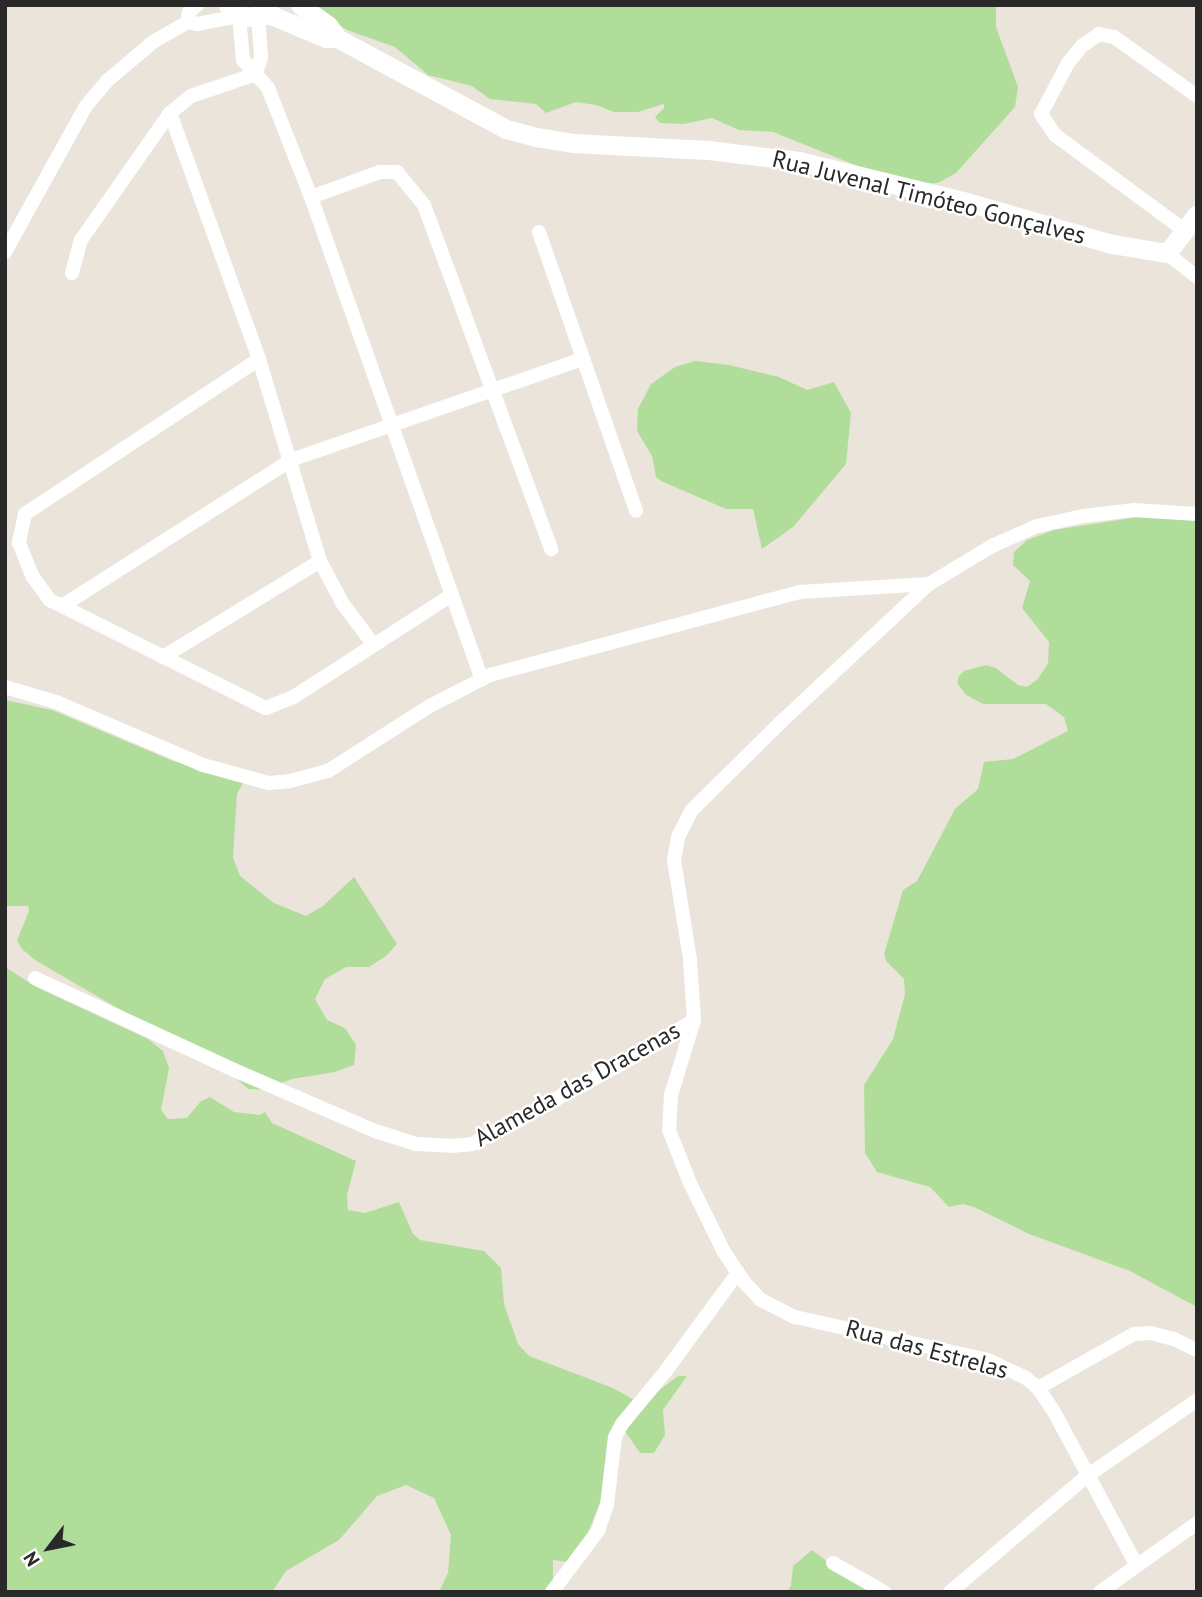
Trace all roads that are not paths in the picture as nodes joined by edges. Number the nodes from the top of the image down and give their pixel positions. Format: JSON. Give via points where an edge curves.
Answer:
{"nodes":[{"id":1,"x":197,"y":5,"type":"edge"},
{"id":2,"x":300,"y":5,"type":"edge"},
{"id":3,"x":248,"y":10,"type":"edge"},
{"id":4,"x":187,"y":22,"type":"junction"},
{"id":5,"x":337,"y":38,"type":"junction"},
{"id":6,"x":256,"y":74,"type":"junction"},
{"id":7,"x":1197,"y":96,"type":"edge"},
{"id":8,"x":170,"y":113,"type":"junction"},
{"id":9,"x":312,"y":197,"type":"junction"},
{"id":10,"x":1191,"y":222,"type":"edge"},
{"id":11,"x":539,"y":232,"type":"dead end"},
{"id":12,"x":5,"y":252,"type":"edge"},
{"id":13,"x":1167,"y":253,"type":"junction"},
{"id":14,"x":72,"y":273,"type":"dead end"},
{"id":15,"x":1197,"y":277,"type":"edge"},
{"id":16,"x":259,"y":359,"type":"junction"},
{"id":17,"x":583,"y":359,"type":"junction"},
{"id":18,"x":492,"y":391,"type":"junction"},
{"id":19,"x":392,"y":425,"type":"junction"},
{"id":20,"x":291,"y":460,"type":"junction"},
{"id":21,"x":636,"y":511,"type":"dead end"},
{"id":22,"x":1197,"y":514,"type":"edge"},
{"id":23,"x":551,"y":548,"type":"dead end"},
{"id":24,"x":320,"y":561,"type":"junction"},
{"id":25,"x":929,"y":584,"type":"junction"},
{"id":26,"x":452,"y":595,"type":"junction"},
{"id":27,"x":62,"y":606,"type":"junction"},
{"id":28,"x":373,"y":645,"type":"junction"},
{"id":29,"x":163,"y":657,"type":"junction"},
{"id":30,"x":482,"y":680,"type":"junction"},
{"id":31,"x":5,"y":687,"type":"edge"},
{"id":32,"x":36,"y":978,"type":"dead end"},
{"id":33,"x":694,"y":1020,"type":"junction"},
{"id":34,"x":737,"y":1274,"type":"junction"},
{"id":35,"x":1197,"y":1350,"type":"edge"},
{"id":36,"x":1038,"y":1388,"type":"junction"},
{"id":37,"x":1197,"y":1400,"type":"edge"},
{"id":38,"x":1087,"y":1476,"type":"junction"},
{"id":39,"x":1197,"y":1523,"type":"edge"},
{"id":40,"x":833,"y":1563,"type":"dead end"},
{"id":41,"x":1136,"y":1564,"type":"junction"},
{"id":42,"x":552,"y":1592,"type":"edge"},
{"id":43,"x":884,"y":1592,"type":"edge"},
{"id":44,"x":950,"y":1592,"type":"edge"},
{"id":45,"x":1100,"y":1592,"type":"edge"}],
"edges":[{"from":1,"to":4,"type":"street"},
{"from":2,"to":5,"type":"street","name":"Rua Juvenal Timóteo Gonçalves","via":[[328,25]]},
{"from":3,"to":4,"type":"street","via":[[197,24]]},
{"from":3,"to":5,"type":"street","name":"Rua Juvenal Timóteo Gonçalves"},
{"from":3,"to":6,"type":"street","via":[[243,60]]},
{"from":4,"to":12,"type":"street","via":[[125,63],[86,106]]},
{"from":5,"to":13,"type":"street","name":"Rua Juvenal Timóteo Gonçalves","via":[[495,124],[536,137],[573,144],[708,150],[799,161],[1112,244]]},
{"from":6,"to":8,"type":"street","via":[[191,96]]},
{"from":6,"to":9,"type":"street","via":[[268,88]]},
{"from":7,"to":10,"type":"street","via":[[1114,37],[1099,34],[1068,63],[1043,106],[1042,120],[1055,135]]},
{"from":8,"to":14,"type":"street","via":[[81,240]]},
{"from":8,"to":16,"type":"street"},
{"from":9,"to":18,"type":"street","via":[[380,172],[397,173],[411,186],[424,205]]},
{"from":9,"to":19,"type":"street"},
{"from":10,"to":13,"type":"street"},
{"from":11,"to":17,"type":"street"},
{"from":13,"to":15,"type":"street"},
{"from":16,"to":20,"type":"street"},
{"from":16,"to":27,"type":"street","via":[[25,514],[19,542],[33,577],[50,600]]},
{"from":17,"to":18,"type":"street"},
{"from":17,"to":21,"type":"street"},
{"from":18,"to":19,"type":"street"},
{"from":18,"to":23,"type":"street"},
{"from":19,"to":20,"type":"street"},
{"from":19,"to":26,"type":"street"},
{"from":20,"to":24,"type":"street"},
{"from":20,"to":27,"type":"street"},
{"from":22,"to":25,"type":"street","name":"Alameda das Dracenas","via":[[1133,510],[1037,526]]},
{"from":24,"to":28,"type":"street","via":[[342,604]]},
{"from":24,"to":29,"type":"street"},
{"from":25,"to":30,"type":"street","via":[[799,592]]},
{"from":25,"to":33,"type":"street","name":"Alameda das Dracenas","via":[[692,810],[678,837],[674,860],[692,968]]},
{"from":26,"to":28,"type":"street"},
{"from":26,"to":30,"type":"street"},
{"from":27,"to":29,"type":"street"},
{"from":28,"to":29,"type":"street","via":[[296,696],[265,708]]},
{"from":30,"to":31,"type":"street","via":[[428,707],[328,771],[269,783],[202,765],[56,702]]},
{"from":32,"to":33,"type":"street","name":"Alameda das Dracenas","via":[[234,1070],[416,1144],[472,1144],[526,1118]]},
{"from":33,"to":34,"type":"street","via":[[671,1096],[669,1130],[690,1183]]},
{"from":34,"to":36,"type":"street","name":"Rua das Estrelas","via":[[778,1311],[988,1360],[1018,1372]]},
{"from":34,"to":42,"type":"street","via":[[622,1424],[615,1437],[607,1505],[598,1531]]},
{"from":35,"to":36,"type":"street","via":[[1163,1336],[1134,1334]]},
{"from":36,"to":38,"type":"street","name":"Rua das Estrelas"},
{"from":37,"to":38,"type":"street"},
{"from":38,"to":41,"type":"street","name":"Rua das Estrelas"},
{"from":38,"to":44,"type":"street"},
{"from":39,"to":41,"type":"street"},
{"from":40,"to":43,"type":"street"},
{"from":41,"to":45,"type":"street"}]}
